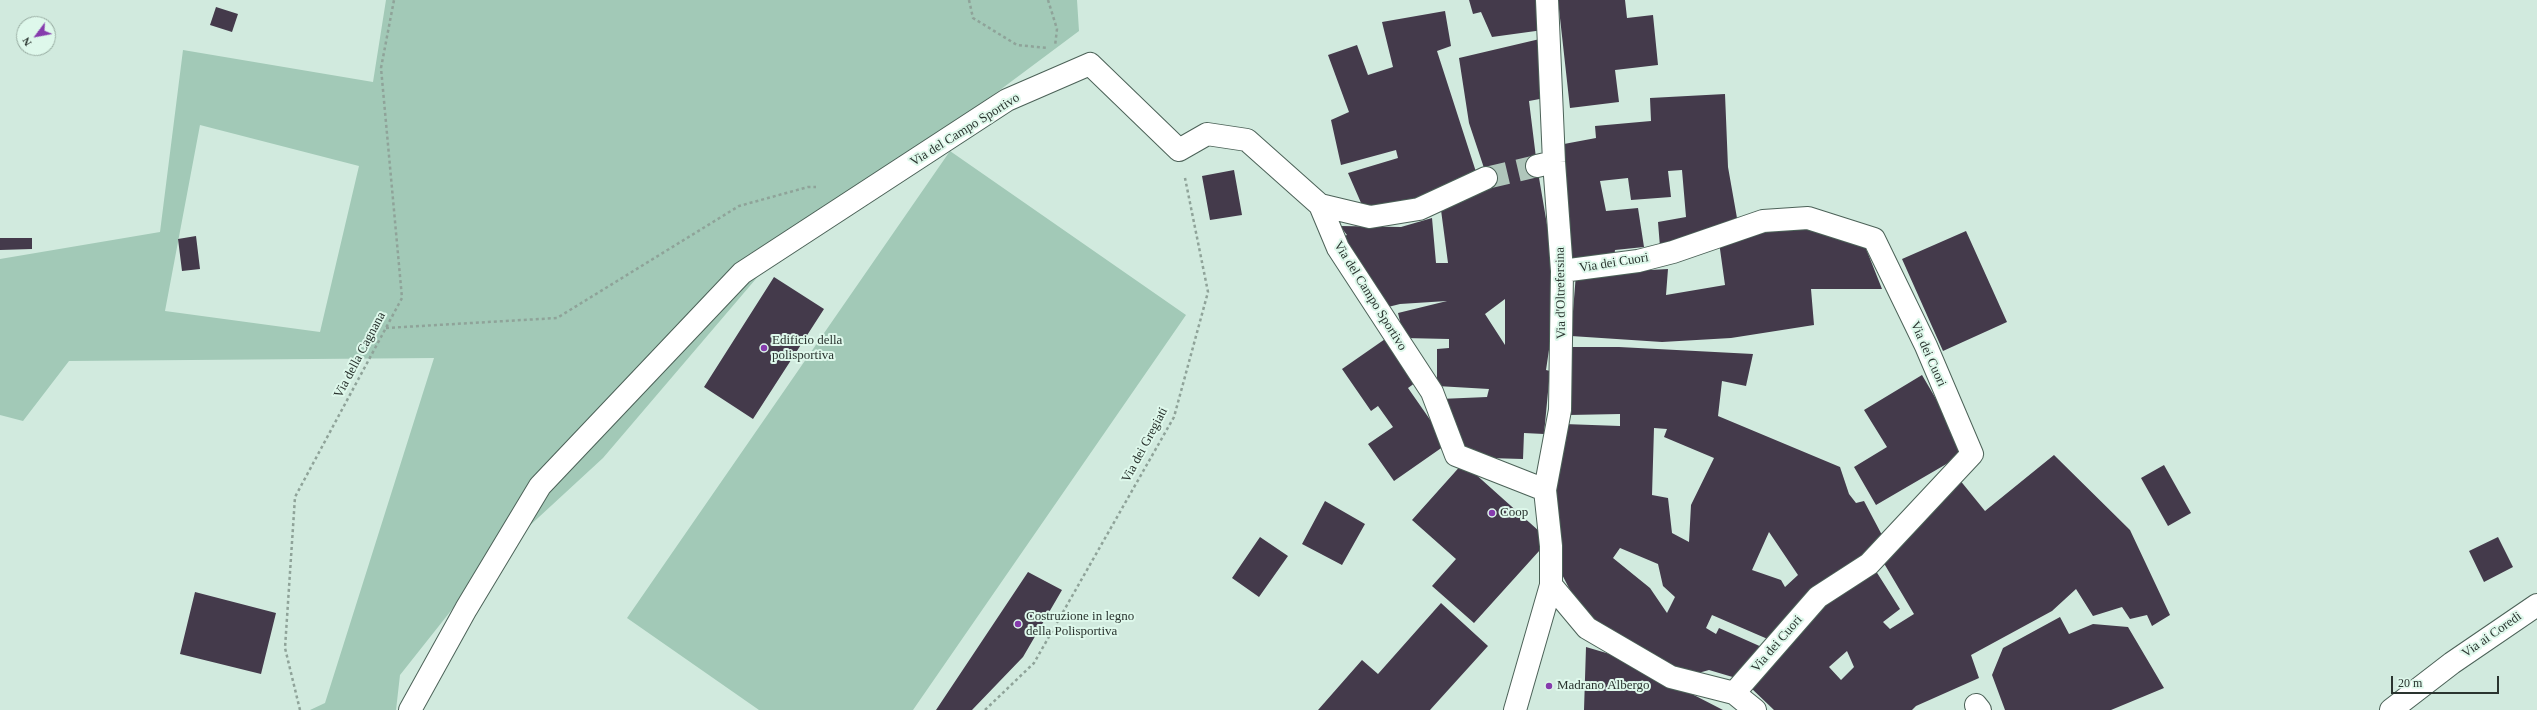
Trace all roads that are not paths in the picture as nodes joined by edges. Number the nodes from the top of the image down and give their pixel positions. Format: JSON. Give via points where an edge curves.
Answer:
{"nodes":[{"id":1,"x":1547,"y":0,"type":"edge"},
{"id":2,"x":1486,"y":178,"type":"tunnel mouth"},
{"id":3,"x":1320,"y":205,"type":"junction"},
{"id":4,"x":1562,"y":271,"type":"junction"},
{"id":5,"x":1545,"y":490,"type":"junction"},
{"id":6,"x":1551,"y":585,"type":"junction"},
{"id":7,"x":2537,"y":605,"type":"edge"},
{"id":8,"x":1734,"y":692,"type":"junction"},
{"id":9,"x":410,"y":710,"type":"edge"},
{"id":10,"x":1515,"y":710,"type":"edge"},
{"id":11,"x":1755,"y":710,"type":"edge"},
{"id":12,"x":2391,"y":710,"type":"edge"}],
"edges":[{"from":1,"to":4,"type":"street","name":"Via d'Oltrefersina","via":[[1546,164]]},
{"from":2,"to":3,"type":"street","via":[[1419,209],[1384,215],[1370,217]]},
{"from":3,"to":5,"type":"street","name":"Via del Campo Sportivo","via":[[1338,248],[1432,392],[1456,455]]},
{"from":3,"to":9,"type":"street","name":"Via del Campo Sportivo","via":[[1246,140],[1207,134],[1179,150],[1090,64],[1007,100],[742,273],[540,486],[466,609]]},
{"from":4,"to":5,"type":"street","name":"Via d'Oltrefersina","via":[[1560,410]]},
{"from":4,"to":8,"type":"street","name":"Via dei Cuori","via":[[1638,261],[1673,252],[1763,221],[1808,218],[1874,240],[1926,346],[1972,454],[1869,564],[1818,597]]},
{"from":5,"to":6,"type":"street","name":"Via d'Oltrefersina","via":[[1551,546]]},
{"from":6,"to":8,"type":"street","via":[[1587,628],[1671,677]]},
{"from":6,"to":10,"type":"street","name":"Via d'Oltrefersina"},
{"from":7,"to":12,"type":"street","name":"Via ai Coredi","via":[[2452,663]]},
{"from":8,"to":11,"type":"street"}]}
